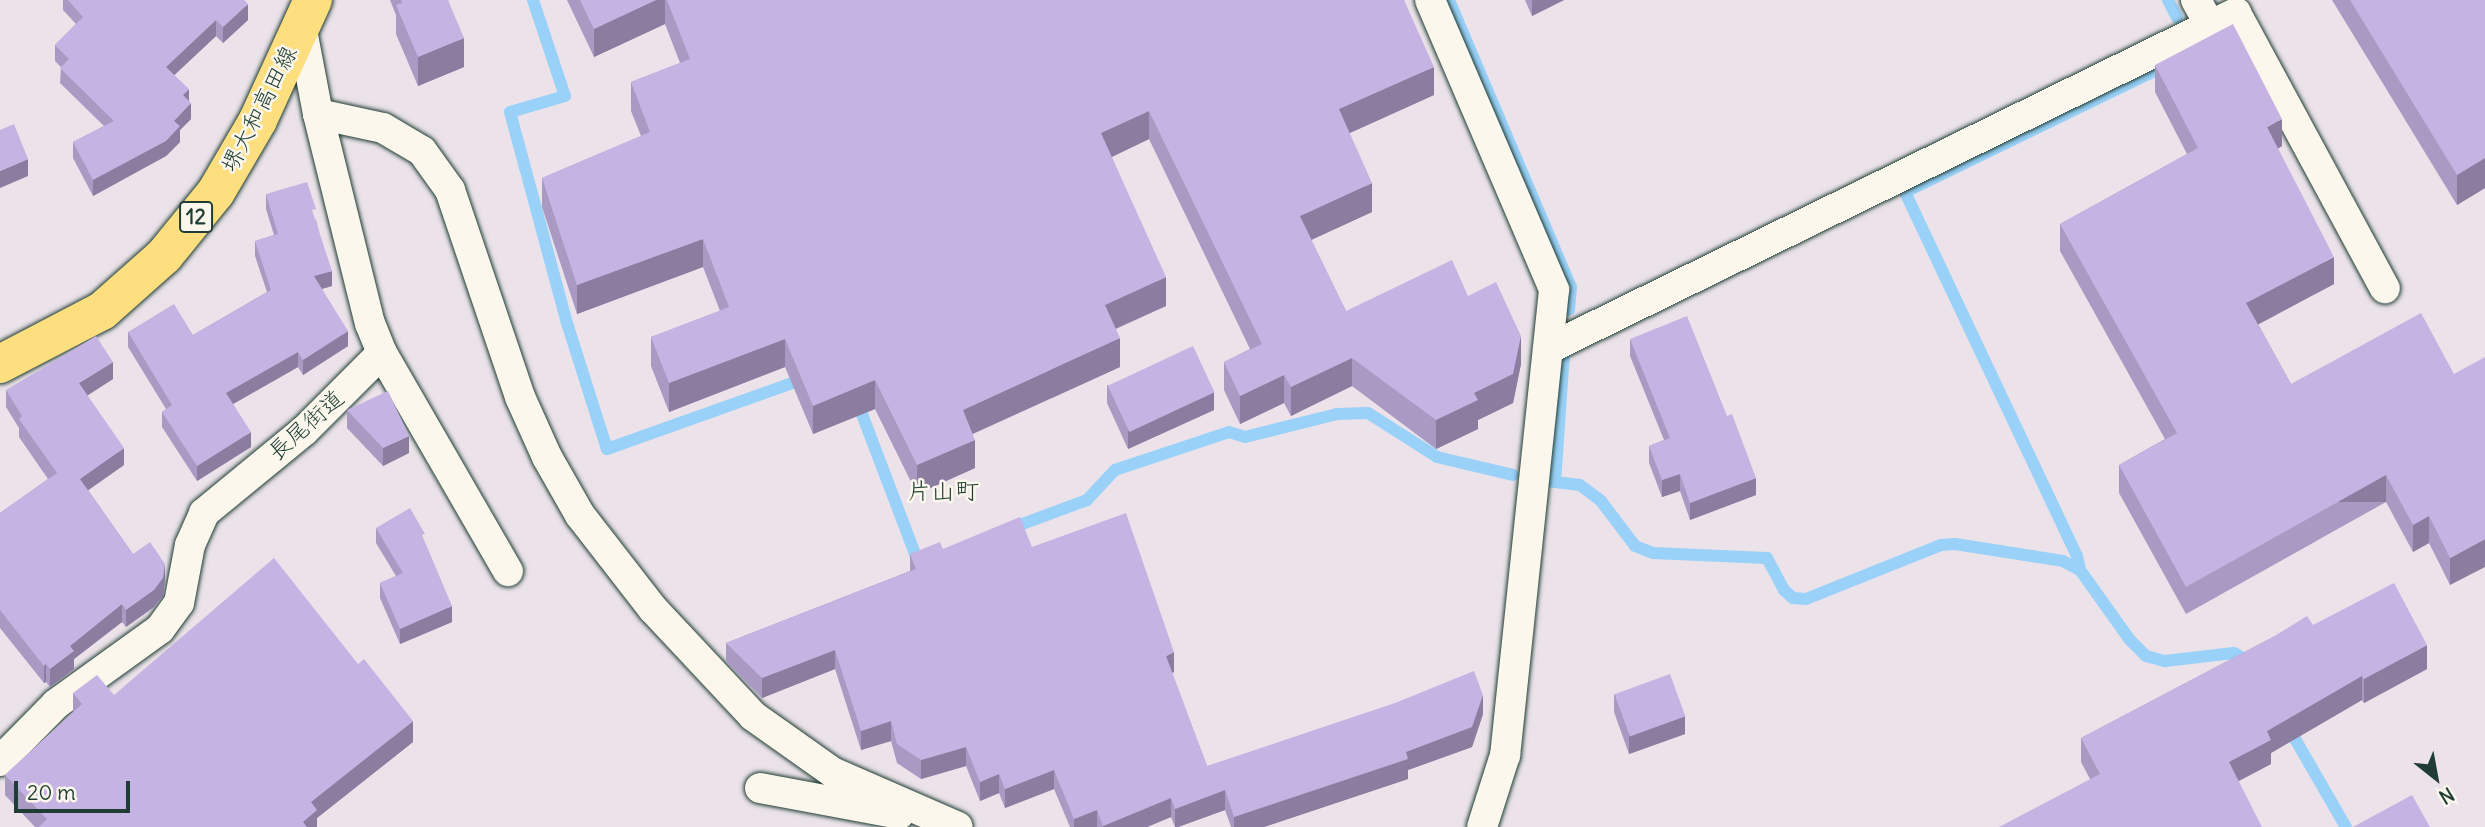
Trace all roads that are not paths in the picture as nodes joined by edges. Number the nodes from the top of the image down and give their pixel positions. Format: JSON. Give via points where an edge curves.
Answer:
{"nodes":[{"id":1,"x":1430,"y":0,"type":"edge"},
{"id":2,"x":304,"y":9,"type":"edge"},
{"id":3,"x":2203,"y":13,"type":"edge"},
{"id":4,"x":318,"y":114,"type":"junction"},
{"id":5,"x":2385,"y":288,"type":"dead end"},
{"id":6,"x":1548,"y":349,"type":"junction"},
{"id":7,"x":382,"y":353,"type":"junction"},
{"id":8,"x":0,"y":364,"type":"edge"},
{"id":9,"x":508,"y":571,"type":"dead end"},
{"id":10,"x":0,"y":761,"type":"edge"},
{"id":11,"x":760,"y":788,"type":"dead end"},
{"id":12,"x":953,"y":825,"type":"edge"},
{"id":13,"x":1473,"y":826,"type":"edge"}],
"edges":[{"from":1,"to":6,"type":"street","via":[[1554,289]]},
{"from":2,"to":4,"type":"street"},
{"from":2,"to":8,"type":"main road","name":"堺大和高田線","number":"12","via":[[258,120],[216,192],[164,256],[102,311]]},
{"from":3,"to":5,"type":"street","via":[[2235,13]]},
{"from":3,"to":6,"type":"street"},
{"from":4,"to":7,"type":"street","via":[[370,324]]},
{"from":4,"to":12,"type":"street","via":[[383,128],[422,151],[450,190],[520,397],[547,457],[580,515],[653,609],[753,716],[832,772]]},
{"from":6,"to":13,"type":"street","via":[[1505,755]]},
{"from":7,"to":9,"type":"street"},
{"from":7,"to":10,"type":"street","name":"長尾街道","via":[[304,431],[204,513],[190,545],[178,603],[160,629],[56,704]]},
{"from":11,"to":12,"type":"street"}]}
